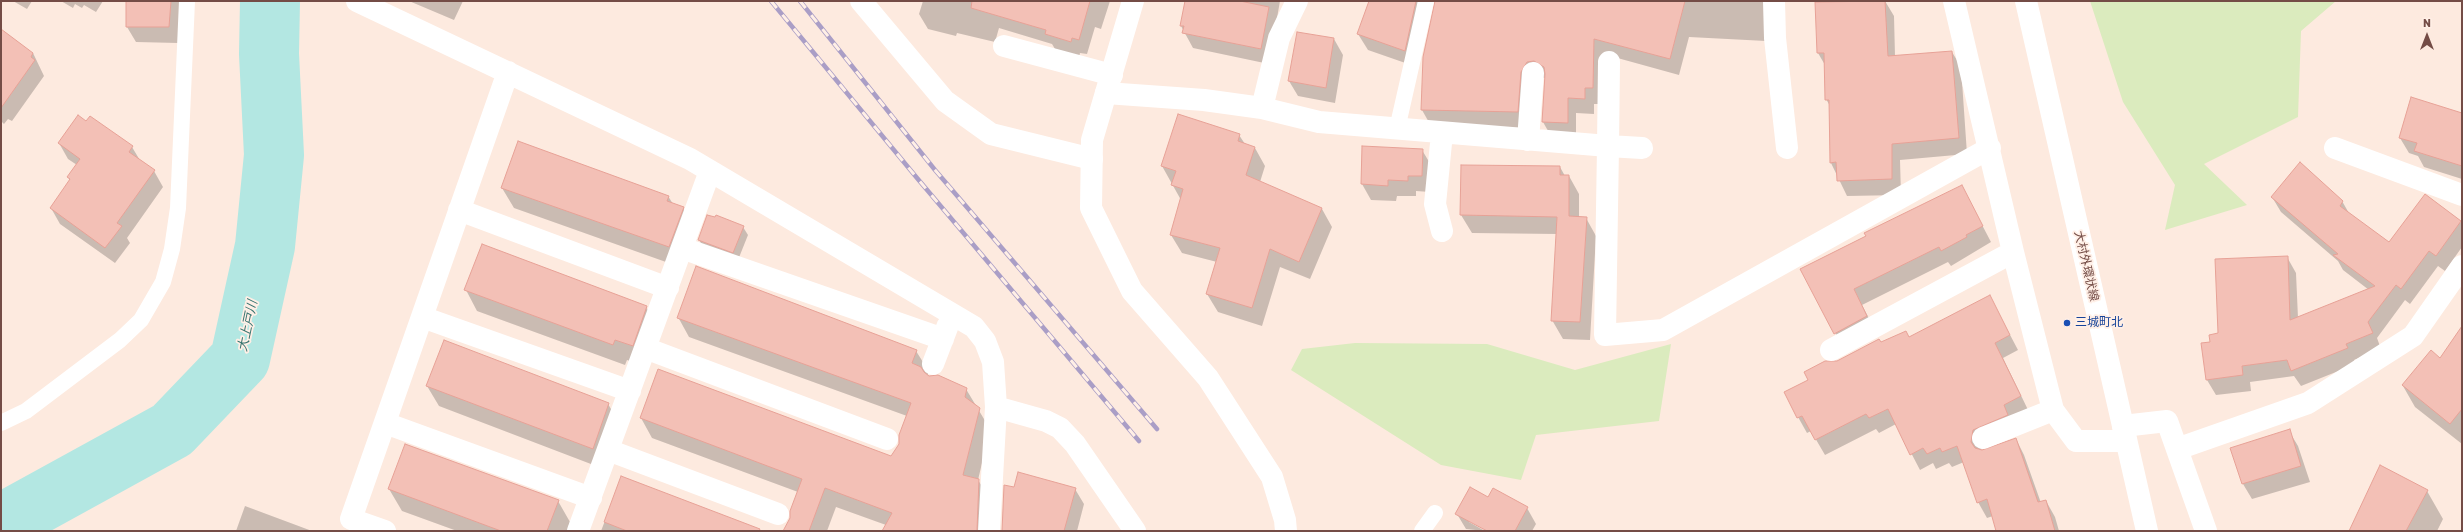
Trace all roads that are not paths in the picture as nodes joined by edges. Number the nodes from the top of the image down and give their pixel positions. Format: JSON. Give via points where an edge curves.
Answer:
{"nodes":[{"id":1,"x":187,"y":1,"type":"edge"},
{"id":2,"x":357,"y":1,"type":"edge"},
{"id":3,"x":861,"y":1,"type":"edge"},
{"id":4,"x":1132,"y":1,"type":"edge"},
{"id":5,"x":1297,"y":1,"type":"edge"},
{"id":6,"x":1426,"y":1,"type":"edge"},
{"id":7,"x":1774,"y":1,"type":"edge"},
{"id":8,"x":1954,"y":1,"type":"edge"},
{"id":9,"x":2026,"y":1,"type":"edge"},
{"id":10,"x":1004,"y":46,"type":"dead end"},
{"id":11,"x":1609,"y":62,"type":"dead end"},
{"id":12,"x":508,"y":72,"type":"junction"},
{"id":13,"x":1533,"y":73,"type":"dead end"},
{"id":14,"x":1109,"y":84,"type":"junction"},
{"id":15,"x":1262,"y":108,"type":"junction"},
{"id":16,"x":1397,"y":129,"type":"junction"},
{"id":17,"x":1442,"y":133,"type":"junction"},
{"id":18,"x":1528,"y":140,"type":"junction"},
{"id":19,"x":1608,"y":146,"type":"junction"},
{"id":20,"x":1642,"y":148,"type":"dead end"},
{"id":21,"x":1786,"y":148,"type":"dead end"},
{"id":22,"x":1990,"y":148,"type":"junction"},
{"id":23,"x":2335,"y":148,"type":"dead end"},
{"id":24,"x":1092,"y":159,"type":"junction"},
{"id":25,"x":710,"y":171,"type":"junction"},
{"id":26,"x":2462,"y":195,"type":"edge"},
{"id":27,"x":459,"y":210,"type":"junction"},
{"id":28,"x":1442,"y":231,"type":"dead end"},
{"id":29,"x":682,"y":248,"type":"junction"},
{"id":30,"x":2012,"y":252,"type":"junction"},
{"id":31,"x":2462,"y":266,"type":"edge"},
{"id":32,"x":668,"y":288,"type":"junction"},
{"id":33,"x":952,"y":314,"type":"junction"},
{"id":34,"x":422,"y":317,"type":"junction"},
{"id":35,"x":942,"y":339,"type":"junction"},
{"id":36,"x":645,"y":348,"type":"junction"},
{"id":37,"x":1831,"y":350,"type":"dead end"},
{"id":38,"x":933,"y":364,"type":"dead end"},
{"id":39,"x":630,"y":391,"type":"junction"},
{"id":40,"x":996,"y":407,"type":"junction"},
{"id":41,"x":2053,"y":410,"type":"junction"},
{"id":42,"x":1,"y":423,"type":"edge"},
{"id":43,"x":384,"y":423,"type":"junction"},
{"id":44,"x":2125,"y":433,"type":"junction"},
{"id":45,"x":1983,"y":438,"type":"dead end"},
{"id":46,"x":887,"y":439,"type":"dead end"},
{"id":47,"x":2177,"y":449,"type":"junction"},
{"id":48,"x":608,"y":450,"type":"junction"},
{"id":49,"x":590,"y":498,"type":"junction"},
{"id":50,"x":1434,"y":513,"type":"dead end"},
{"id":51,"x":778,"y":514,"type":"dead end"},
{"id":52,"x":385,"y":531,"type":"edge"},
{"id":53,"x":578,"y":531,"type":"edge"},
{"id":54,"x":989,"y":531,"type":"edge"},
{"id":55,"x":1135,"y":531,"type":"edge"},
{"id":56,"x":1286,"y":531,"type":"edge"},
{"id":57,"x":1422,"y":531,"type":"edge"},
{"id":58,"x":2147,"y":531,"type":"edge"},
{"id":59,"x":2206,"y":531,"type":"edge"}],
"edges":[{"from":1,"to":42,"type":"lane","via":[[178,208],[172,249],[163,282],[141,320],[120,340],[26,411]]},
{"from":2,"to":12,"type":"street"},
{"from":3,"to":24,"type":"street","via":[[945,101],[991,134]]},
{"from":4,"to":14,"type":"street"},
{"from":5,"to":15,"type":"street","via":[[1279,38]]},
{"from":6,"to":16,"type":"lane"},
{"from":7,"to":21,"type":"street","via":[[1775,38]]},
{"from":8,"to":22,"type":"street"},
{"from":9,"to":44,"type":"street","name":"大村外環状線"},
{"from":10,"to":14,"type":"street"},
{"from":11,"to":19,"type":"street"},
{"from":12,"to":25,"type":"street"},
{"from":12,"to":27,"type":"street"},
{"from":13,"to":18,"type":"street"},
{"from":14,"to":15,"type":"street"},
{"from":14,"to":24,"type":"street","via":[[1092,140]]},
{"from":15,"to":16,"type":"street","via":[[1319,122]]},
{"from":16,"to":17,"type":"street"},
{"from":17,"to":18,"type":"street"},
{"from":17,"to":28,"type":"street","via":[[1435,204]]},
{"from":18,"to":19,"type":"street"},
{"from":19,"to":20,"type":"street"},
{"from":19,"to":22,"type":"street","via":[[1605,335],[1663,330]]},
{"from":22,"to":30,"type":"street"},
{"from":23,"to":26,"type":"street"},
{"from":24,"to":56,"type":"street","via":[[1091,208],[1132,291],[1208,378],[1272,477]]},
{"from":25,"to":29,"type":"street"},
{"from":25,"to":33,"type":"street"},
{"from":27,"to":32,"type":"street"},
{"from":27,"to":34,"type":"street"},
{"from":29,"to":32,"type":"street"},
{"from":29,"to":35,"type":"street"},
{"from":30,"to":37,"type":"street"},
{"from":30,"to":41,"type":"street"},
{"from":31,"to":47,"type":"street","via":[[2413,336],[2308,403]]},
{"from":32,"to":36,"type":"street"},
{"from":33,"to":35,"type":"street"},
{"from":33,"to":40,"type":"street","via":[[974,327],[985,341],[993,362]]},
{"from":34,"to":39,"type":"street"},
{"from":34,"to":43,"type":"street"},
{"from":35,"to":38,"type":"street"},
{"from":36,"to":39,"type":"street"},
{"from":36,"to":46,"type":"street"},
{"from":39,"to":48,"type":"street"},
{"from":40,"to":54,"type":"street"},
{"from":40,"to":55,"type":"street","via":[[1046,420],[1060,428],[1075,444]]},
{"from":41,"to":44,"type":"street","via":[[2076,441]]},
{"from":41,"to":45,"type":"street"},
{"from":43,"to":49,"type":"street"},
{"from":43,"to":52,"type":"street","via":[[351,519]]},
{"from":44,"to":47,"type":"street","via":[[2167,420]]},
{"from":44,"to":58,"type":"street","name":"大村外環状線"},
{"from":47,"to":59,"type":"street"},
{"from":48,"to":49,"type":"street"},
{"from":48,"to":51,"type":"street"},
{"from":49,"to":53,"type":"street"},
{"from":50,"to":57,"type":"lane"}]}
